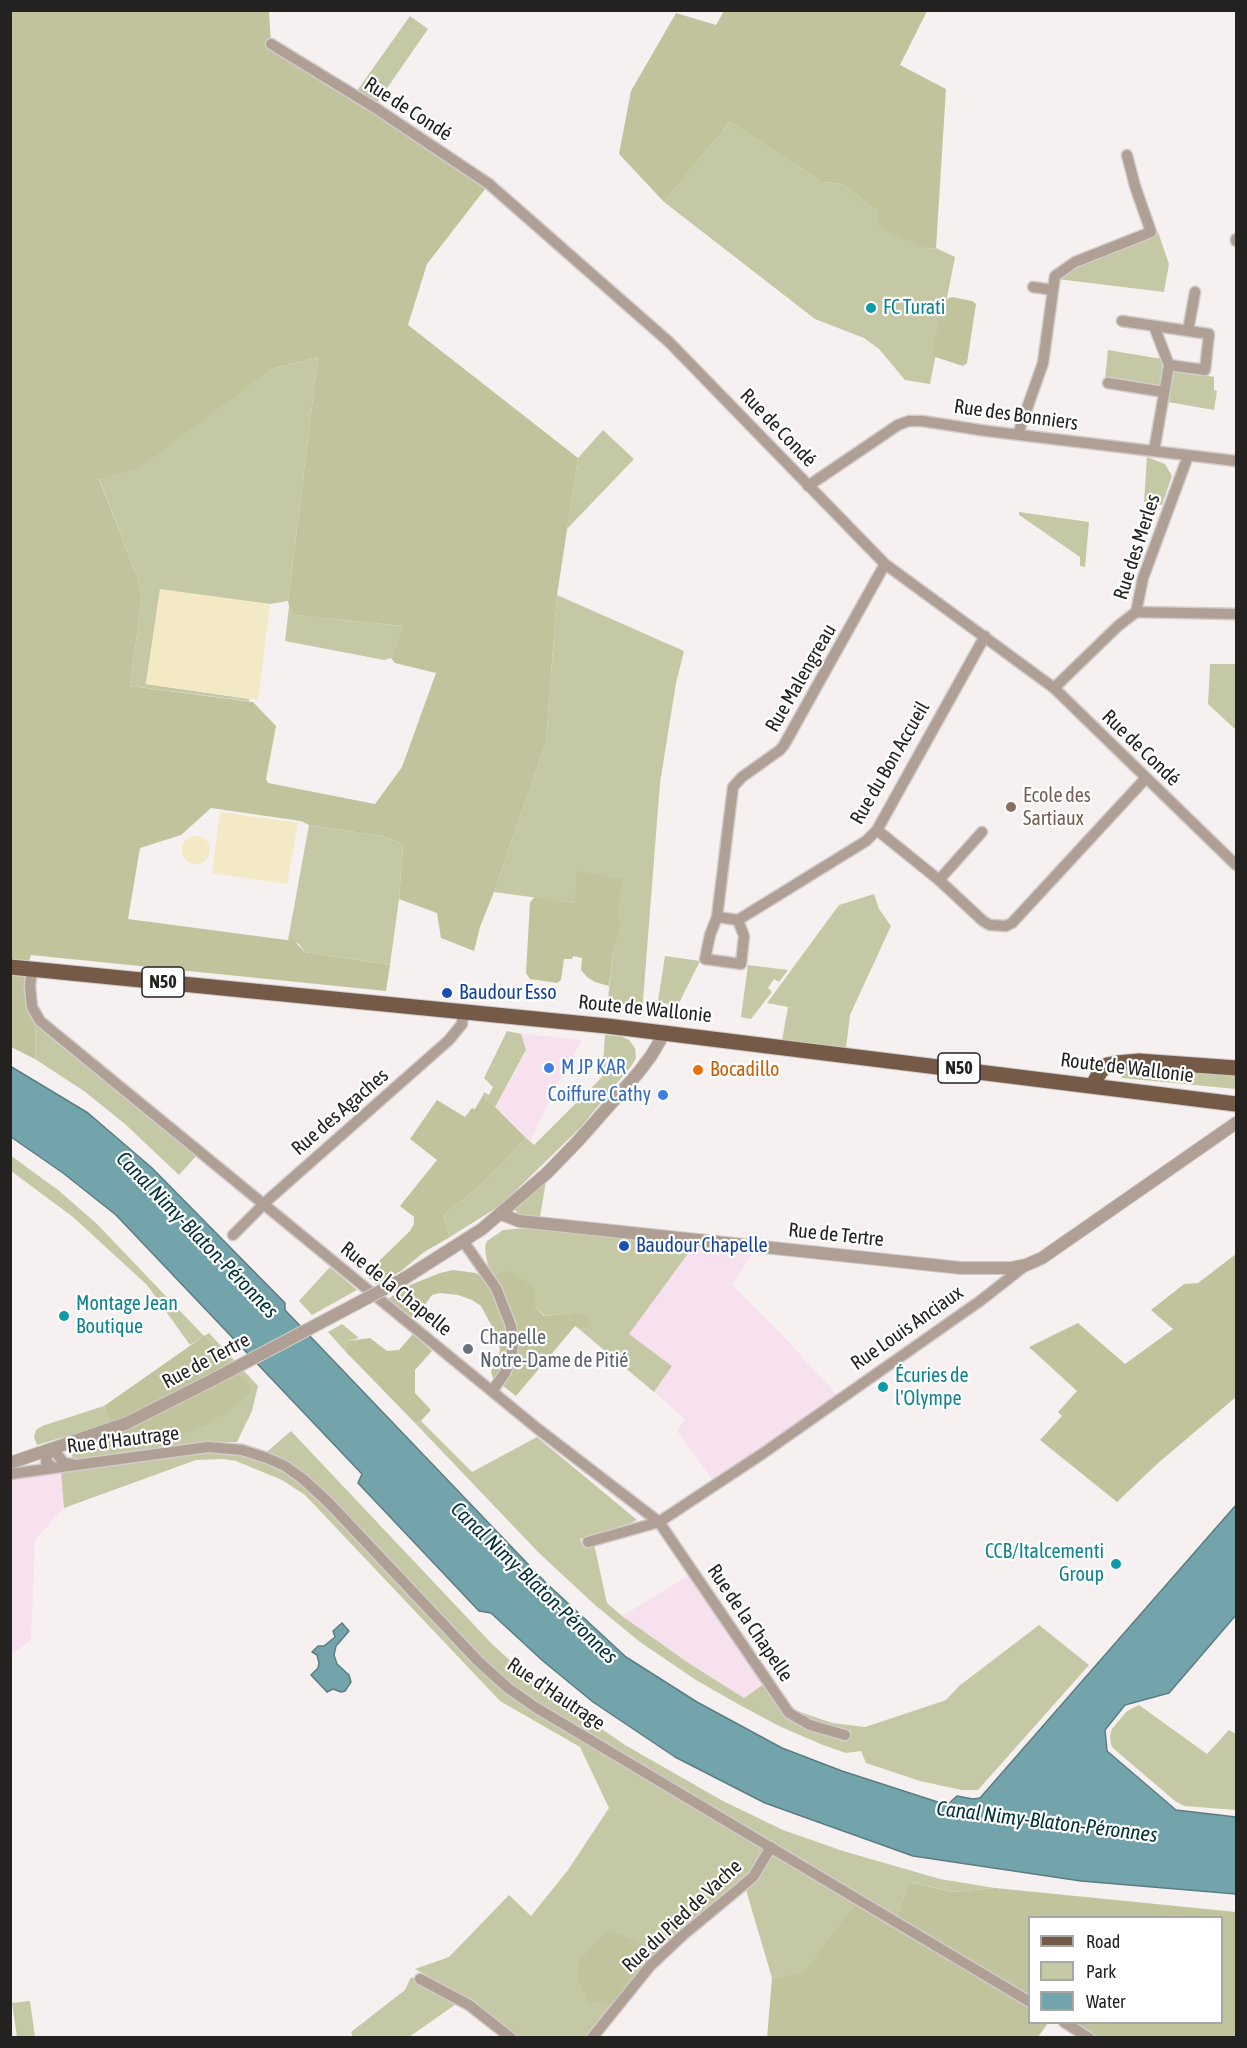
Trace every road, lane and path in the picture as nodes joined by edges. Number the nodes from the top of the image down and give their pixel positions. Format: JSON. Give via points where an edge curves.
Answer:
{"nodes":[{"id":1,"x":271,"y":44,"type":"dead end"},
{"id":2,"x":1127,"y":155,"type":"dead end"},
{"id":3,"x":1033,"y":287,"type":"dead end"},
{"id":4,"x":1053,"y":290,"type":"junction"},
{"id":5,"x":1195,"y":292,"type":"dead end"},
{"id":6,"x":1122,"y":321,"type":"dead end"},
{"id":7,"x":1154,"y":326,"type":"junction"},
{"id":8,"x":1188,"y":331,"type":"junction"},
{"id":9,"x":1169,"y":365,"type":"junction"},
{"id":10,"x":1108,"y":383,"type":"dead end"},
{"id":11,"x":1164,"y":392,"type":"junction"},
{"id":12,"x":1018,"y":434,"type":"junction"},
{"id":13,"x":1154,"y":451,"type":"junction"},
{"id":14,"x":1188,"y":456,"type":"junction"},
{"id":15,"x":1236,"y":461,"type":"edge"},
{"id":16,"x":808,"y":486,"type":"junction"},
{"id":17,"x":885,"y":564,"type":"junction"},
{"id":18,"x":1136,"y":612,"type":"junction"},
{"id":19,"x":1236,"y":614,"type":"edge"},
{"id":20,"x":985,"y":636,"type":"junction"},
{"id":21,"x":1054,"y":688,"type":"junction"},
{"id":22,"x":1146,"y":778,"type":"junction"},
{"id":23,"x":877,"y":830,"type":"junction"},
{"id":24,"x":982,"y":832,"type":"dead end"},
{"id":25,"x":1236,"y":865,"type":"edge"},
{"id":26,"x":939,"y":880,"type":"junction"},
{"id":27,"x":717,"y":917,"type":"junction"},
{"id":28,"x":738,"y":920,"type":"junction"},
{"id":29,"x":10,"y":967,"type":"edge"},
{"id":30,"x":32,"y":969,"type":"junction"},
{"id":31,"x":463,"y":1012,"type":"junction"},
{"id":32,"x":665,"y":1032,"type":"junction"},
{"id":33,"x":1236,"y":1068,"type":"edge"},
{"id":34,"x":1094,"y":1085,"type":"junction"},
{"id":35,"x":1233,"y":1103,"type":"edge"},
{"id":36,"x":1236,"y":1123,"type":"edge"},
{"id":37,"x":264,"y":1205,"type":"junction"},
{"id":38,"x":501,"y":1214,"type":"junction"},
{"id":39,"x":233,"y":1235,"type":"dead end"},
{"id":40,"x":464,"y":1241,"type":"junction"},
{"id":41,"x":1026,"y":1265,"type":"junction"},
{"id":42,"x":492,"y":1391,"type":"junction"},
{"id":43,"x":53,"y":1449,"type":"junction"},
{"id":44,"x":10,"y":1463,"type":"edge"},
{"id":45,"x":75,"y":1464,"type":"junction"},
{"id":46,"x":54,"y":1468,"type":"junction"},
{"id":47,"x":10,"y":1474,"type":"edge"},
{"id":48,"x":659,"y":1522,"type":"junction"},
{"id":49,"x":588,"y":1542,"type":"dead end"},
{"id":50,"x":845,"y":1735,"type":"dead end"},
{"id":51,"x":771,"y":1847,"type":"junction"},
{"id":52,"x":420,"y":1979,"type":"dead end"},
{"id":53,"x":1028,"y":2001,"type":"edge"},
{"id":54,"x":1067,"y":2024,"type":"edge"},
{"id":55,"x":511,"y":2037,"type":"edge"},
{"id":56,"x":592,"y":2037,"type":"edge"},
{"id":57,"x":1089,"y":2037,"type":"edge"}],
"edges":[{"from":1,"to":16,"type":"street","name":"Rue de Condé","via":[[489,184],[669,342]]},
{"from":2,"to":4,"type":"street","via":[[1150,232],[1075,262],[1055,276]]},
{"from":3,"to":4,"type":"street"},
{"from":4,"to":12,"type":"street","via":[[1043,363]]},
{"from":5,"to":8,"type":"street"},
{"from":6,"to":7,"type":"street"},
{"from":7,"to":8,"type":"street"},
{"from":7,"to":9,"type":"street"},
{"from":8,"to":9,"type":"street","via":[[1209,334],[1205,370]]},
{"from":9,"to":11,"type":"street"},
{"from":10,"to":11,"type":"street"},
{"from":11,"to":13,"type":"street"},
{"from":12,"to":13,"type":"street","name":"Rue des Bonniers"},
{"from":12,"to":16,"type":"street","name":"Rue des Bonniers","via":[[909,421]]},
{"from":13,"to":14,"type":"street","name":"Rue des Bonniers"},
{"from":14,"to":15,"type":"street","name":"Rue des Bonniers"},
{"from":14,"to":18,"type":"street","name":"Rue des Merles","via":[[1143,578]]},
{"from":16,"to":17,"type":"street","name":"Rue de Condé"},
{"from":17,"to":20,"type":"street","name":"Rue de Condé"},
{"from":17,"to":27,"type":"street","name":"Rue Malengreau","via":[[784,745],[733,787]]},
{"from":18,"to":19,"type":"street"},
{"from":18,"to":21,"type":"street","name":"Rue des Merles"},
{"from":20,"to":21,"type":"street","name":"Rue de Condé"},
{"from":20,"to":23,"type":"street","name":"Rue du Bon Accueil"},
{"from":21,"to":22,"type":"street","name":"Rue de Condé"},
{"from":22,"to":25,"type":"street","name":"Rue de Condé"},
{"from":22,"to":26,"type":"street","via":[[1012,923],[990,925]]},
{"from":23,"to":26,"type":"street"},
{"from":23,"to":28,"type":"street","name":"Rue du Bon Accueil","via":[[866,841]]},
{"from":24,"to":26,"type":"street"},
{"from":27,"to":28,"type":"street"},
{"from":27,"to":28,"type":"street","name":"Rue Malengreau","via":[[705,959],[741,964],[744,936]]},
{"from":29,"to":30,"type":"main road","name":"Route de Wallonie","number":"N50"},
{"from":30,"to":31,"type":"main road","name":"Route de Wallonie","number":"N50"},
{"from":30,"to":37,"type":"street","name":"Rue de la Chapelle","via":[[32,1007],[40,1021]]},
{"from":31,"to":32,"type":"main road","name":"Route de Wallonie","number":"N50"},
{"from":31,"to":37,"type":"street","name":"Rue des Agaches","via":[[462,1024],[449,1041]]},
{"from":32,"to":34,"type":"main road","name":"Route de Wallonie","number":"N50"},
{"from":32,"to":38,"type":"street","name":"Rue de Tertre","via":[[651,1056],[578,1141]]},
{"from":33,"to":34,"type":"main road","via":[[1117,1062],[1107,1065]]},
{"from":34,"to":35,"type":"main road","name":"Route de Wallonie","number":"N50"},
{"from":36,"to":41,"type":"street","name":"Rue Louis Anciaux","via":[[1042,1258]]},
{"from":37,"to":39,"type":"street","name":"Rue des Agaches"},
{"from":37,"to":42,"type":"street","name":"Rue de la Chapelle"},
{"from":38,"to":40,"type":"street","name":"Rue de Tertre"},
{"from":38,"to":41,"type":"street","name":"Rue de Tertre","via":[[519,1221],[961,1268]]},
{"from":40,"to":42,"type":"street","via":[[496,1288],[511,1326],[511,1358]]},
{"from":40,"to":43,"type":"street","name":"Rue de Tertre","bridge":true,"via":[[405,1278],[216,1378],[127,1423]]},
{"from":41,"to":48,"type":"street","name":"Rue Louis Anciaux","via":[[762,1454]]},
{"from":42,"to":48,"type":"street","name":"Rue de la Chapelle"},
{"from":43,"to":44,"type":"street","name":"Rue de Tertre"},
{"from":43,"to":45,"type":"street","via":[[64,1462]]},
{"from":43,"to":46,"type":"street","via":[[46,1462]]},
{"from":45,"to":46,"type":"street","name":"Rue d'Hautrage"},
{"from":45,"to":51,"type":"street","name":"Rue d'Hautrage","via":[[215,1447],[242,1450],[285,1466],[329,1503],[507,1688]]},
{"from":46,"to":47,"type":"street","name":"Rue d'Hautrage"},
{"from":48,"to":49,"type":"street","name":"Rue Louis Anciaux"},
{"from":48,"to":50,"type":"street","name":"Rue de la Chapelle","via":[[789,1713],[810,1725]]},
{"from":51,"to":53,"type":"street","name":"Rue d'Hautrage"},
{"from":51,"to":56,"type":"street","name":"Rue du Pied de Vache","via":[[753,1877],[650,1966]]},
{"from":52,"to":55,"type":"street","via":[[469,2005]]},
{"from":54,"to":57,"type":"street"}]}
